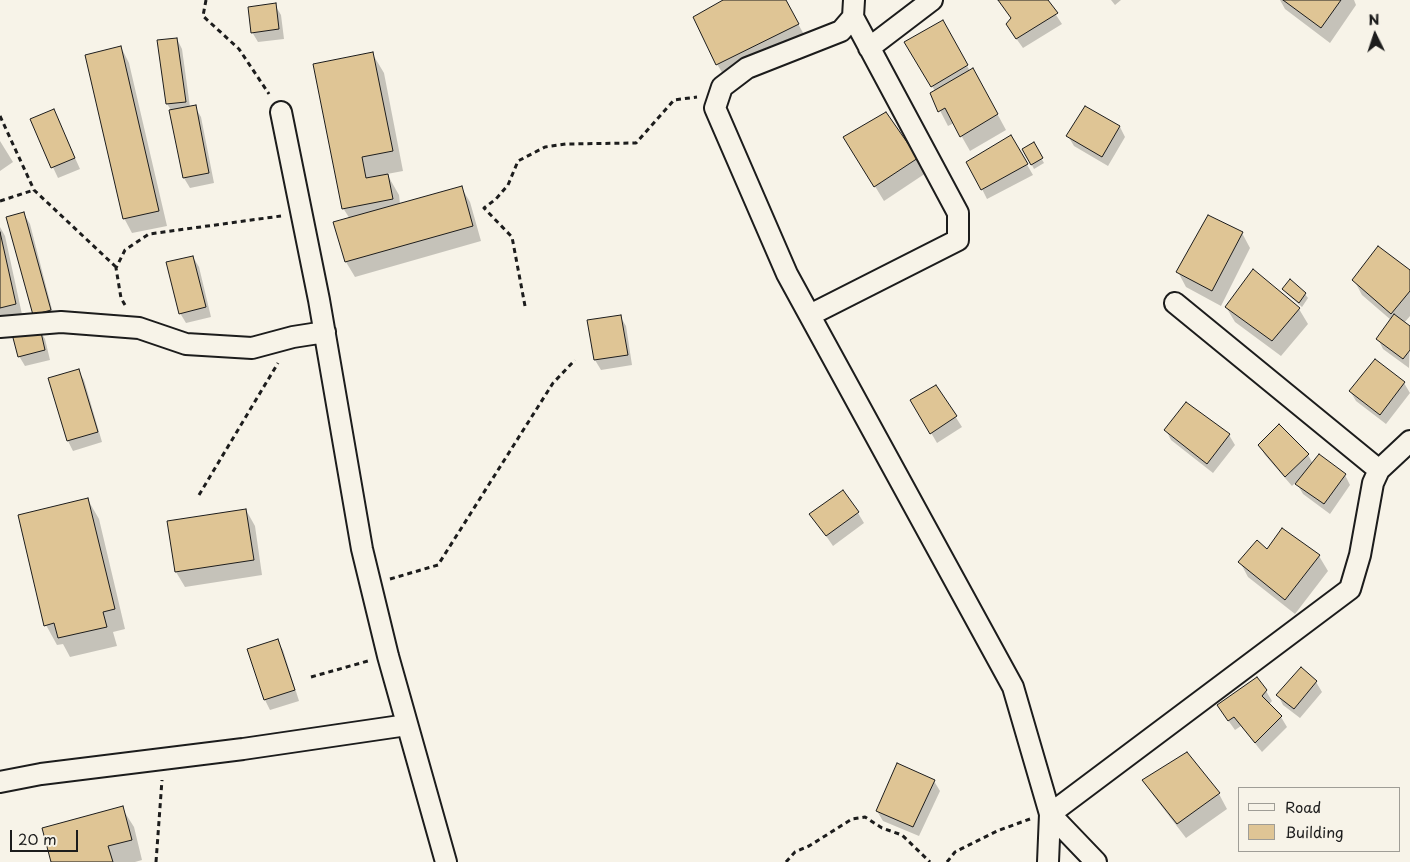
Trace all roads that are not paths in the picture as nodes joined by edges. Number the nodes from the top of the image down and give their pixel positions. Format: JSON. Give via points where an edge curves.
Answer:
{"nodes":[{"id":1,"x":932,"y":0,"type":"edge"},
{"id":2,"x":853,"y":8,"type":"edge"},
{"id":3,"x":869,"y":48,"type":"junction"},
{"id":4,"x":281,"y":112,"type":"road end"},
{"id":5,"x":1175,"y":303,"type":"dead end"},
{"id":6,"x":810,"y":315,"type":"junction"},
{"id":7,"x":0,"y":327,"type":"edge"},
{"id":8,"x":325,"y":332,"type":"junction"},
{"id":9,"x":1410,"y":441,"type":"edge"},
{"id":10,"x":1379,"y":470,"type":"junction"},
{"id":11,"x":407,"y":725,"type":"junction"},
{"id":12,"x":0,"y":782,"type":"edge"},
{"id":13,"x":1050,"y":814,"type":"junction"},
{"id":14,"x":446,"y":862,"type":"edge"},
{"id":15,"x":1048,"y":862,"type":"edge"},
{"id":16,"x":1096,"y":862,"type":"edge"}],
"edges":[{"from":1,"to":3,"type":"street"},
{"from":2,"to":3,"type":"street"},
{"from":2,"to":6,"type":"street","via":[[841,31],[747,68],[722,87],[715,108],[787,274]]},
{"from":3,"to":6,"type":"street","via":[[958,213],[958,240]]},
{"from":4,"to":8,"type":"street"},
{"from":5,"to":10,"type":"street"},
{"from":6,"to":13,"type":"street","via":[[1013,687]]},
{"from":7,"to":8,"type":"street","via":[[61,322],[140,328],[186,344],[252,348]]},
{"from":8,"to":11,"type":"street","via":[[362,548]]},
{"from":9,"to":10,"type":"street"},
{"from":10,"to":13,"type":"street","via":[[1350,589]]},
{"from":11,"to":12,"type":"street"},
{"from":11,"to":14,"type":"street"},
{"from":13,"to":15,"type":"street"},
{"from":13,"to":16,"type":"street"}]}
